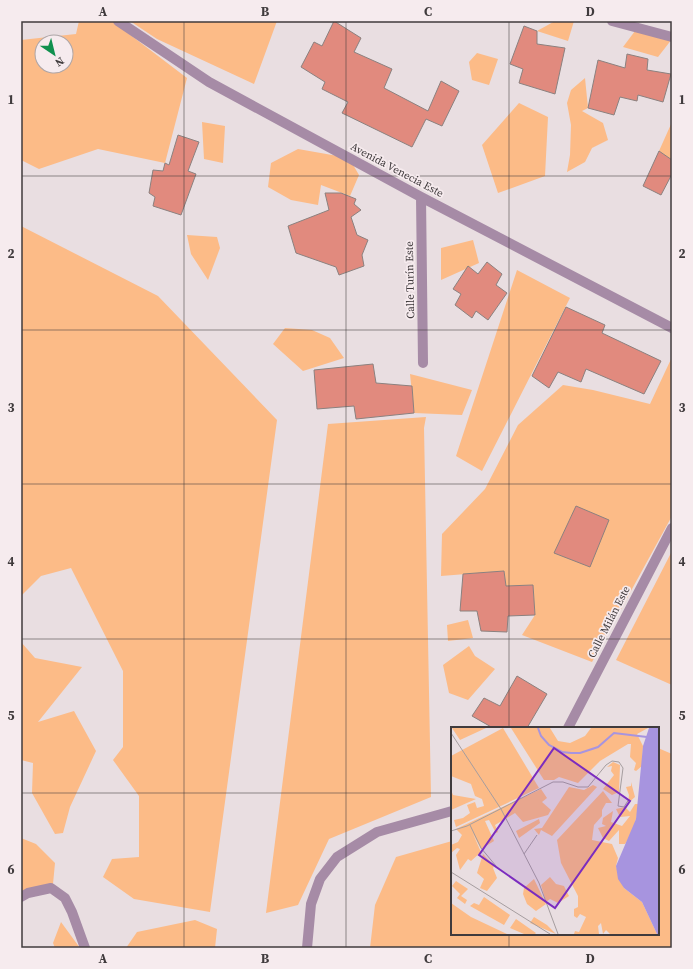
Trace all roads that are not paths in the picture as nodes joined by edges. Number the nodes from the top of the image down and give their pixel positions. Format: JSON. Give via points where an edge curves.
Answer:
{"nodes":[{"id":1,"x":118,"y":21,"type":"edge"},
{"id":2,"x":612,"y":21,"type":"edge"},
{"id":3,"x":672,"y":37,"type":"edge"},
{"id":4,"x":421,"y":197,"type":"junction"},
{"id":5,"x":672,"y":328,"type":"edge"},
{"id":6,"x":423,"y":363,"type":"dead end"},
{"id":7,"x":672,"y":528,"type":"edge"},
{"id":8,"x":569,"y":727,"type":"edge"},
{"id":9,"x":451,"y":811,"type":"edge"},
{"id":10,"x":21,"y":897,"type":"edge"},
{"id":11,"x":86,"y":948,"type":"edge"},
{"id":12,"x":307,"y":948,"type":"edge"}],
"edges":[{"from":1,"to":4,"type":"street","name":"Avenida Venecia Este","via":[[209,82]]},
{"from":2,"to":3,"type":"street"},
{"from":4,"to":5,"type":"street","name":"Avenida Venecia Este"},
{"from":4,"to":6,"type":"street","name":"Calle Turín Este"},
{"from":7,"to":8,"type":"street","name":"Calle Milán Este"},
{"from":9,"to":12,"type":"street","via":[[377,832],[336,857],[320,879],[311,904]]},
{"from":10,"to":11,"type":"street","via":[[51,888],[65,898]]}]}
